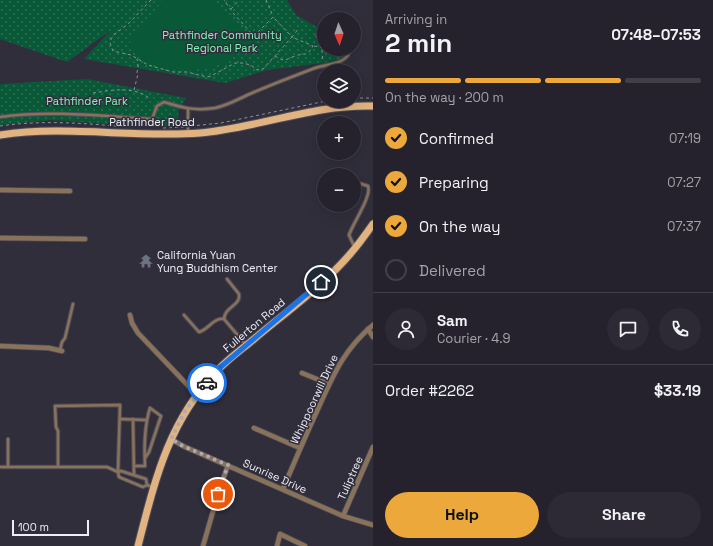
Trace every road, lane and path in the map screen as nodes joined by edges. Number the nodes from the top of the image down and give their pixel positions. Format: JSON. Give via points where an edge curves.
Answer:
{"nodes":[{"id":1,"x":151,"y":0,"type":"edge"},
{"id":2,"x":224,"y":0,"type":"edge"},
{"id":3,"x":239,"y":0,"type":"edge"},
{"id":4,"x":266,"y":0,"type":"edge"},
{"id":5,"x":230,"y":9,"type":"junction"},
{"id":6,"x":273,"y":17,"type":"junction"},
{"id":7,"x":299,"y":28,"type":"dead end"},
{"id":8,"x":292,"y":37,"type":"junction"},
{"id":9,"x":313,"y":46,"type":"junction"},
{"id":10,"x":317,"y":47,"type":"edge"},
{"id":11,"x":275,"y":56,"type":"junction"},
{"id":12,"x":348,"y":56,"type":"edge"},
{"id":13,"x":137,"y":58,"type":"junction"},
{"id":14,"x":328,"y":64,"type":"edge"},
{"id":15,"x":317,"y":67,"type":"edge"},
{"id":16,"x":134,"y":91,"type":"junction"},
{"id":17,"x":94,"y":93,"type":"dead end"},
{"id":18,"x":150,"y":98,"type":"dead end"},
{"id":19,"x":361,"y":98,"type":"edge"},
{"id":20,"x":373,"y":98,"type":"edge"},
{"id":21,"x":317,"y":103,"type":"edge"},
{"id":22,"x":373,"y":106,"type":"edge"},
{"id":23,"x":188,"y":109,"type":"junction"},
{"id":24,"x":0,"y":117,"type":"edge"},
{"id":25,"x":0,"y":126,"type":"edge"},
{"id":26,"x":131,"y":127,"type":"dead end"},
{"id":27,"x":160,"y":128,"type":"dead end"},
{"id":28,"x":187,"y":130,"type":"junction"},
{"id":29,"x":0,"y":135,"type":"edge"},
{"id":30,"x":361,"y":184,"type":"edge"},
{"id":31,"x":0,"y":190,"type":"edge"},
{"id":32,"x":70,"y":191,"type":"dead end"},
{"id":33,"x":361,"y":210,"type":"edge"},
{"id":34,"x":360,"y":212,"type":"edge"},
{"id":35,"x":373,"y":224,"type":"edge"},
{"id":36,"x":0,"y":238,"type":"edge"},
{"id":37,"x":86,"y":239,"type":"dead end"},
{"id":38,"x":355,"y":248,"type":"junction"},
{"id":39,"x":227,"y":279,"type":"dead end"},
{"id":40,"x":73,"y":304,"type":"dead end"},
{"id":41,"x":130,"y":315,"type":"dead end"},
{"id":42,"x":184,"y":315,"type":"dead end"},
{"id":43,"x":224,"y":319,"type":"junction"},
{"id":44,"x":373,"y":324,"type":"edge"},
{"id":45,"x":368,"y":329,"type":"junction"},
{"id":46,"x":373,"y":337,"type":"edge"},
{"id":47,"x":246,"y":345,"type":"junction"},
{"id":48,"x":0,"y":346,"type":"edge"},
{"id":49,"x":61,"y":351,"type":"joint"},
{"id":50,"x":302,"y":373,"type":"dead end"},
{"id":51,"x":329,"y":384,"type":"junction"},
{"id":52,"x":197,"y":395,"type":"junction"},
{"id":53,"x":120,"y":419,"type":"junction"},
{"id":54,"x":133,"y":419,"type":"junction"},
{"id":55,"x":146,"y":420,"type":"junction"},
{"id":56,"x":254,"y":428,"type":"dead end"},
{"id":57,"x":8,"y":439,"type":"dead end"},
{"id":58,"x":171,"y":439,"type":"junction"},
{"id":59,"x":373,"y":447,"type":"edge"},
{"id":60,"x":300,"y":448,"type":"junction"},
{"id":61,"x":144,"y":458,"type":"junction"},
{"id":62,"x":228,"y":465,"type":"junction"},
{"id":63,"x":134,"y":466,"type":"junction"},
{"id":64,"x":0,"y":467,"type":"edge"},
{"id":65,"x":8,"y":467,"type":"junction"},
{"id":66,"x":58,"y":467,"type":"junction"},
{"id":67,"x":118,"y":472,"type":"junction"},
{"id":68,"x":134,"y":475,"type":"junction"},
{"id":69,"x":150,"y":486,"type":"junction"},
{"id":70,"x":283,"y":489,"type":"junction"},
{"id":71,"x":343,"y":516,"type":"junction"},
{"id":72,"x":373,"y":525,"type":"edge"},
{"id":73,"x":138,"y":546,"type":"edge"},
{"id":74,"x":203,"y":546,"type":"edge"},
{"id":75,"x":277,"y":546,"type":"edge"},
{"id":76,"x":305,"y":546,"type":"edge"}],
"edges":[{"from":1,"to":13,"type":"path","via":[[111,39],[112,51]]},
{"from":2,"to":5,"type":"path"},
{"from":3,"to":5,"type":"path"},
{"from":4,"to":6,"type":"path"},
{"from":5,"to":6,"type":"path","via":[[253,35]]},
{"from":6,"to":8,"type":"path"},
{"from":7,"to":8,"type":"path"},
{"from":8,"to":9,"type":"path"},
{"from":8,"to":11,"type":"path"},
{"from":9,"to":10,"type":"path"},
{"from":9,"to":11,"type":"path","via":[[307,55],[295,56],[289,60],[280,60]]},
{"from":11,"to":13,"type":"path","via":[[263,69],[257,70],[242,63],[206,77],[187,72],[173,72],[148,65]]},
{"from":12,"to":14,"type":"lane","via":[[342,61]]},
{"from":13,"to":16,"type":"path","via":[[138,74]]},
{"from":15,"to":23,"type":"lane","via":[[229,105]]},
{"from":16,"to":17,"type":"path"},
{"from":16,"to":18,"type":"path"},
{"from":19,"to":20,"type":"path"},
{"from":21,"to":28,"type":"path"},
{"from":22,"to":28,"type":"main road","name":"Pathfinder Road","via":[[327,108],[233,128]]},
{"from":23,"to":24,"type":"lane","via":[[164,102],[157,106],[152,119],[59,114]]},
{"from":23,"to":28,"type":"lane"},
{"from":25,"to":26,"type":"path","via":[[54,122]]},
{"from":27,"to":28,"type":"path"},
{"from":28,"to":29,"type":"main road","name":"Pathfinder Road","via":[[152,135],[60,130]]},
{"from":30,"to":33,"type":"lane","via":[[368,186],[369,190]]},
{"from":31,"to":32,"type":"street"},
{"from":34,"to":38,"type":"lane","via":[[349,235]]},
{"from":35,"to":38,"type":"main road","name":"Fullerton Road"},
{"from":36,"to":37,"type":"street"},
{"from":38,"to":47,"type":"main road","name":"Fullerton Road","via":[[321,282]]},
{"from":39,"to":43,"type":"lane","via":[[240,297],[226,312]]},
{"from":40,"to":49,"type":"lane"},
{"from":41,"to":52,"type":"street","via":[[138,333]]},
{"from":42,"to":43,"type":"lane","via":[[198,332],[202,332],[220,318]]},
{"from":43,"to":47,"type":"lane"},
{"from":44,"to":45,"type":"street","name":"Whippoorwill Drive"},
{"from":45,"to":46,"type":"street"},
{"from":45,"to":51,"type":"street","name":"Whippoorwill Drive","via":[[348,350]]},
{"from":47,"to":52,"type":"main road","name":"Fullerton Road","via":[[217,370]]},
{"from":48,"to":49,"type":"street","via":[[49,348]]},
{"from":50,"to":51,"type":"street"},
{"from":51,"to":60,"type":"street","name":"Whippoorwill Drive"},
{"from":52,"to":58,"type":"main road","name":"Fullerton Road","via":[[185,411]]},
{"from":53,"to":54,"type":"lane"},
{"from":53,"to":66,"type":"lane","via":[[120,405],[55,406]]},
{"from":53,"to":67,"type":"lane"},
{"from":54,"to":55,"type":"lane"},
{"from":54,"to":63,"type":"lane"},
{"from":55,"to":61,"type":"lane"},
{"from":55,"to":61,"type":"lane","via":[[150,408],[161,416],[149,452]]},
{"from":56,"to":60,"type":"street"},
{"from":57,"to":65,"type":"lane"},
{"from":58,"to":62,"type":"street","name":"Sunrise Drive"},
{"from":58,"to":69,"type":"main road","name":"Fullerton Road"},
{"from":59,"to":71,"type":"street","name":"Tuliptree"},
{"from":60,"to":70,"type":"street","name":"Whippoorwill Drive"},
{"from":61,"to":63,"type":"lane","via":[[145,466]]},
{"from":62,"to":70,"type":"street","name":"Sunrise Drive"},
{"from":62,"to":74,"type":"street"},
{"from":63,"to":68,"type":"lane"},
{"from":64,"to":65,"type":"lane"},
{"from":65,"to":66,"type":"lane"},
{"from":66,"to":67,"type":"lane","via":[[107,467]]},
{"from":67,"to":68,"type":"lane","via":[[122,470]]},
{"from":67,"to":69,"type":"lane","via":[[119,477],[143,487]]},
{"from":68,"to":69,"type":"lane","via":[[146,479]]},
{"from":69,"to":73,"type":"main road","name":"Fullerton Road"},
{"from":70,"to":71,"type":"street","name":"Sunrise Drive"},
{"from":71,"to":72,"type":"street","name":"Sunrise Drive"},
{"from":75,"to":76,"type":"street","via":[[280,534]]}]}
